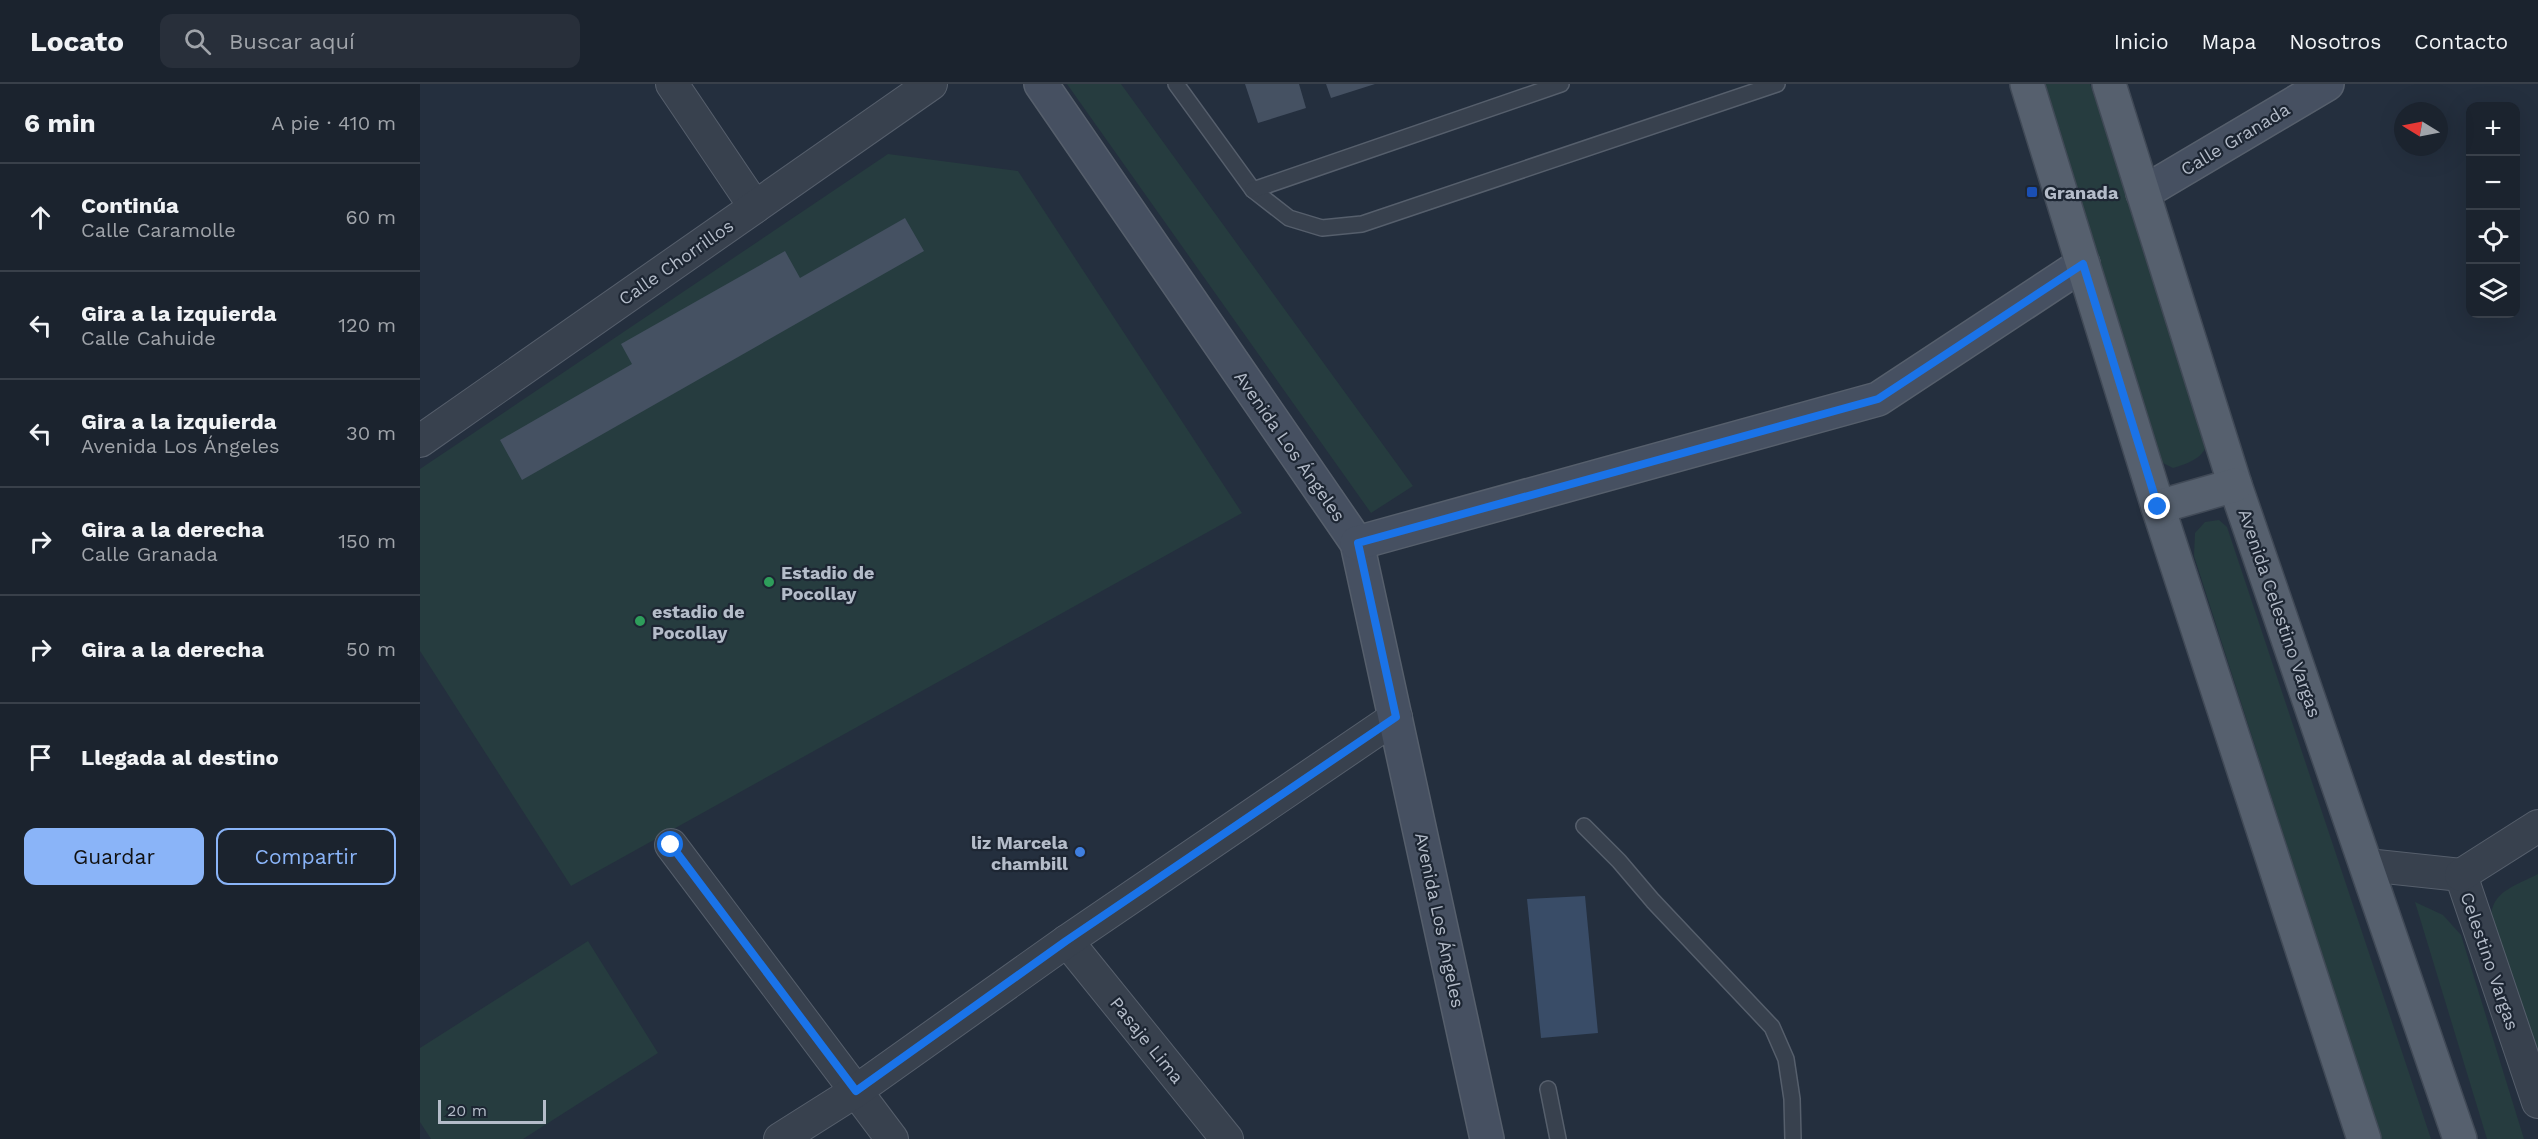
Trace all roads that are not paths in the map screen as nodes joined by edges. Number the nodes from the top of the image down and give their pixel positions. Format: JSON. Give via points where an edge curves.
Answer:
{"nodes":[{"id":1,"x":672,"y":84,"type":"edge"},
{"id":2,"x":931,"y":84,"type":"edge"},
{"id":3,"x":1041,"y":84,"type":"edge"},
{"id":4,"x":1176,"y":84,"type":"edge"},
{"id":5,"x":1561,"y":84,"type":"edge"},
{"id":6,"x":1777,"y":84,"type":"edge"},
{"id":7,"x":2027,"y":84,"type":"edge"},
{"id":8,"x":2109,"y":84,"type":"edge"},
{"id":9,"x":2328,"y":84,"type":"edge"},
{"id":10,"x":1253,"y":190,"type":"junction"},
{"id":11,"x":2143,"y":194,"type":"junction"},
{"id":12,"x":755,"y":207,"type":"junction"},
{"id":13,"x":2083,"y":264,"type":"junction"},
{"id":14,"x":420,"y":441,"type":"edge"},
{"id":15,"x":2235,"y":485,"type":"junction"},
{"id":16,"x":2158,"y":507,"type":"junction"},
{"id":17,"x":1358,"y":543,"type":"junction"},
{"id":18,"x":1396,"y":717,"type":"junction"},
{"id":19,"x":1584,"y":826,"type":"dead end"},
{"id":20,"x":2538,"y":826,"type":"edge"},
{"id":21,"x":671,"y":845,"type":"dead end"},
{"id":22,"x":2367,"y":865,"type":"junction"},
{"id":23,"x":2461,"y":876,"type":"junction"},
{"id":24,"x":1066,"y":941,"type":"junction"},
{"id":25,"x":1548,"y":1089,"type":"dead end"},
{"id":26,"x":856,"y":1091,"type":"junction"},
{"id":27,"x":2538,"y":1102,"type":"edge"},
{"id":28,"x":780,"y":1139,"type":"edge"},
{"id":29,"x":892,"y":1139,"type":"edge"},
{"id":30,"x":1227,"y":1139,"type":"edge"},
{"id":31,"x":1487,"y":1139,"type":"edge"},
{"id":32,"x":1558,"y":1139,"type":"edge"},
{"id":33,"x":1793,"y":1139,"type":"edge"},
{"id":34,"x":2364,"y":1139,"type":"edge"},
{"id":35,"x":2460,"y":1139,"type":"edge"}],
"edges":[{"from":1,"to":12,"type":"street"},
{"from":2,"to":12,"type":"street","name":"Calle Chorrillos"},
{"from":3,"to":17,"type":"street","name":"Avenida Los Ángeles"},
{"from":4,"to":10,"type":"lane"},
{"from":5,"to":10,"type":"lane"},
{"from":6,"to":10,"type":"lane","via":[[1362,224],[1322,228],[1289,218]]},
{"from":7,"to":13,"type":"main road"},
{"from":8,"to":11,"type":"main road","name":"Avenida Celestino Vargas"},
{"from":9,"to":11,"type":"street","name":"Calle Granada"},
{"from":11,"to":15,"type":"main road","name":"Avenida Celestino Vargas"},
{"from":12,"to":14,"type":"street","name":"Calle Chorrillos"},
{"from":13,"to":16,"type":"main road"},
{"from":13,"to":17,"type":"street","via":[[1878,399]]},
{"from":15,"to":16,"type":"main road"},
{"from":15,"to":22,"type":"main road","name":"Avenida Celestino Vargas"},
{"from":16,"to":34,"type":"main road"},
{"from":17,"to":18,"type":"street","name":"Avenida Los Ángeles"},
{"from":18,"to":24,"type":"street"},
{"from":18,"to":31,"type":"street","name":"Avenida Los Ángeles"},
{"from":19,"to":33,"type":"lane","via":[[1772,1027],[1786,1059]]},
{"from":20,"to":23,"type":"street"},
{"from":21,"to":26,"type":"street"},
{"from":22,"to":23,"type":"street","name":"Celestino Vargas"},
{"from":22,"to":35,"type":"main road","name":"Avenida Celestino Vargas"},
{"from":23,"to":27,"type":"street","name":"Celestino Vargas"},
{"from":24,"to":26,"type":"street"},
{"from":24,"to":30,"type":"street","name":"Pasaje Lima"},
{"from":25,"to":32,"type":"lane"},
{"from":26,"to":28,"type":"street"},
{"from":26,"to":29,"type":"street"}]}
